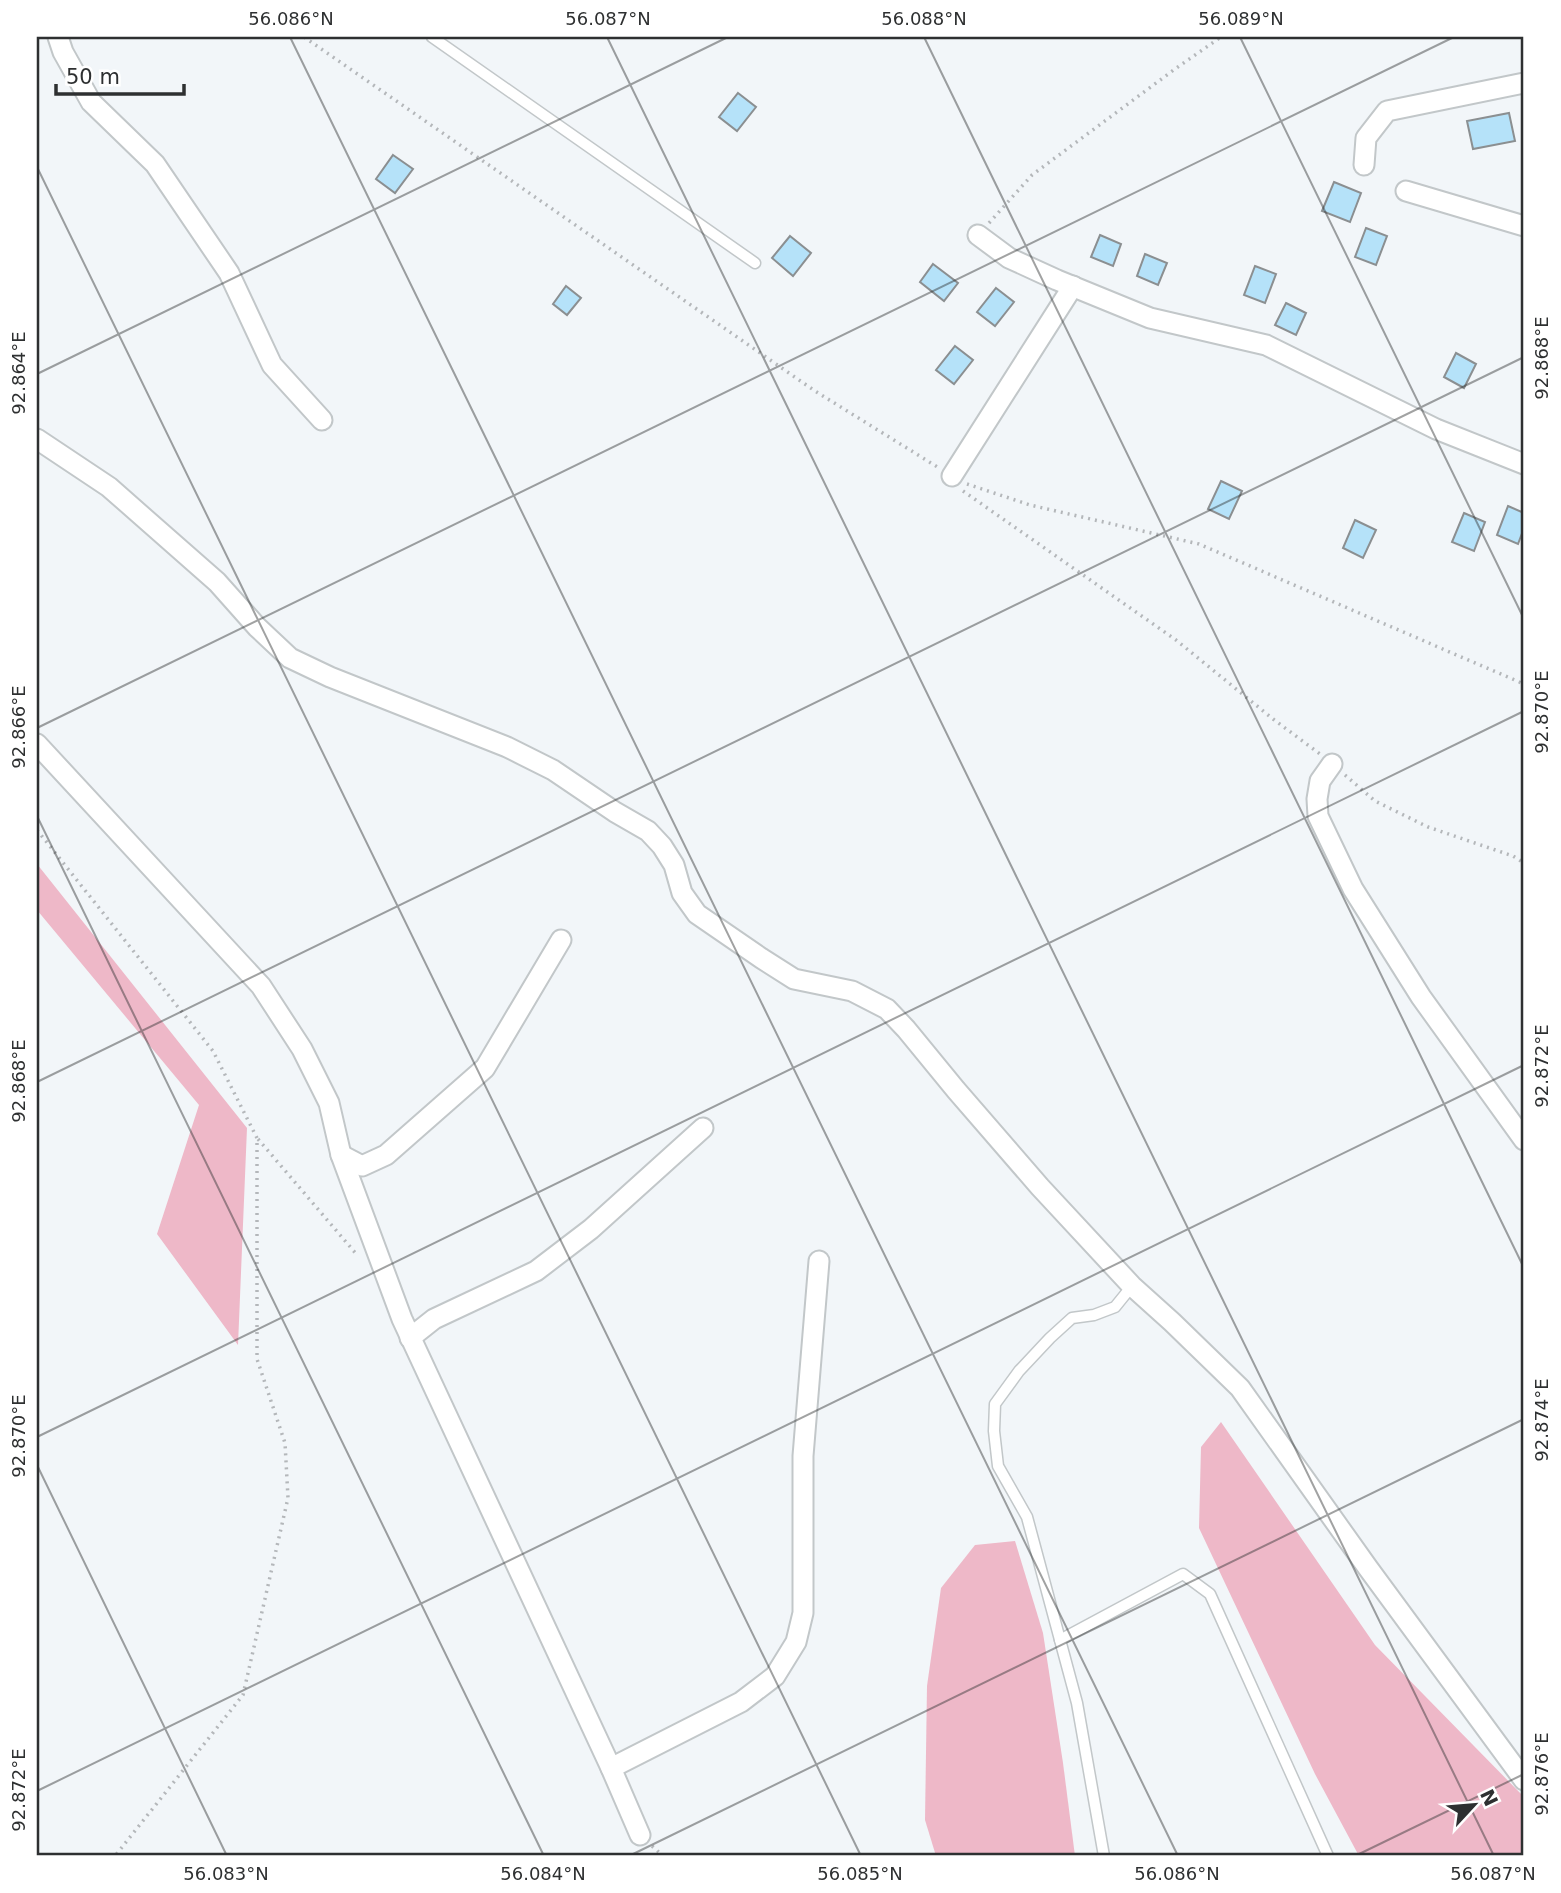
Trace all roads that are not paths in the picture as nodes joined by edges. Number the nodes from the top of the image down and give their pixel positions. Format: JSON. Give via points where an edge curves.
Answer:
{"nodes":[{"id":1,"x":58,"y":37,"type":"edge"},
{"id":2,"x":432,"y":37,"type":"edge"},
{"id":3,"x":1524,"y":83,"type":"edge"},
{"id":4,"x":1364,"y":165,"type":"dead end"},
{"id":5,"x":1406,"y":191,"type":"dead end"},
{"id":6,"x":1524,"y":226,"type":"edge"},
{"id":7,"x":978,"y":236,"type":"road end"},
{"id":8,"x":755,"y":263,"type":"dead end"},
{"id":9,"x":1073,"y":286,"type":"junction"},
{"id":10,"x":322,"y":420,"type":"dead end"},
{"id":11,"x":37,"y":439,"type":"edge"},
{"id":12,"x":1524,"y":464,"type":"edge"},
{"id":13,"x":948,"y":477,"type":"road end"},
{"id":14,"x":37,"y":744,"type":"edge"},
{"id":15,"x":1332,"y":764,"type":"road end"},
{"id":16,"x":561,"y":940,"type":"dead end"},
{"id":17,"x":704,"y":1128,"type":"dead end"},
{"id":18,"x":1524,"y":1140,"type":"edge"},
{"id":19,"x":341,"y":1156,"type":"junction"},
{"id":20,"x":818,"y":1261,"type":"dead end"},
{"id":21,"x":1132,"y":1286,"type":"junction"},
{"id":22,"x":410,"y":1338,"type":"junction"},
{"id":23,"x":1059,"y":1640,"type":"junction"},
{"id":24,"x":611,"y":1768,"type":"junction"},
{"id":25,"x":1524,"y":1780,"type":"edge"},
{"id":26,"x":640,"y":1835,"type":"dead end"},
{"id":27,"x":1104,"y":1856,"type":"edge"},
{"id":28,"x":1328,"y":1856,"type":"edge"}],
"edges":[{"from":1,"to":10,"type":"street","via":[[91,102],[155,164],[229,273],[272,365]]},
{"from":2,"to":8,"type":"lane"},
{"from":3,"to":4,"type":"street","via":[[1387,111],[1366,138]]},
{"from":5,"to":6,"type":"street"},
{"from":7,"to":9,"type":"street","via":[[1009,258]]},
{"from":9,"to":12,"type":"street","via":[[1150,318],[1266,345],[1436,429]]},
{"from":9,"to":13,"type":"street"},
{"from":11,"to":21,"type":"street","via":[[109,487],[217,582],[290,658],[553,769],[649,831],[674,865],[682,893],[697,914],[794,979],[852,991],[887,1009]]},
{"from":14,"to":19,"type":"street","via":[[261,986],[302,1049],[329,1103]]},
{"from":15,"to":18,"type":"street","via":[[1320,781],[1318,816],[1353,889],[1422,997]]},
{"from":16,"to":19,"type":"street","via":[[485,1068],[386,1155],[362,1166]]},
{"from":17,"to":22,"type":"street","via":[[591,1229],[536,1271],[434,1319]]},
{"from":19,"to":22,"type":"street"},
{"from":20,"to":24,"type":"street","via":[[803,1455],[803,1613],[796,1642],[775,1676],[741,1702]]},
{"from":21,"to":23,"type":"lane","via":[[1115,1307],[1072,1318],[1019,1371],[995,1404],[993,1431],[999,1466],[1027,1517]]},
{"from":21,"to":25,"type":"street","via":[[1240,1388]]},
{"from":22,"to":24,"type":"street"},
{"from":23,"to":27,"type":"lane","via":[[1077,1703]]},
{"from":23,"to":28,"type":"lane","via":[[1183,1574],[1210,1594]]},
{"from":24,"to":26,"type":"street"}]}
